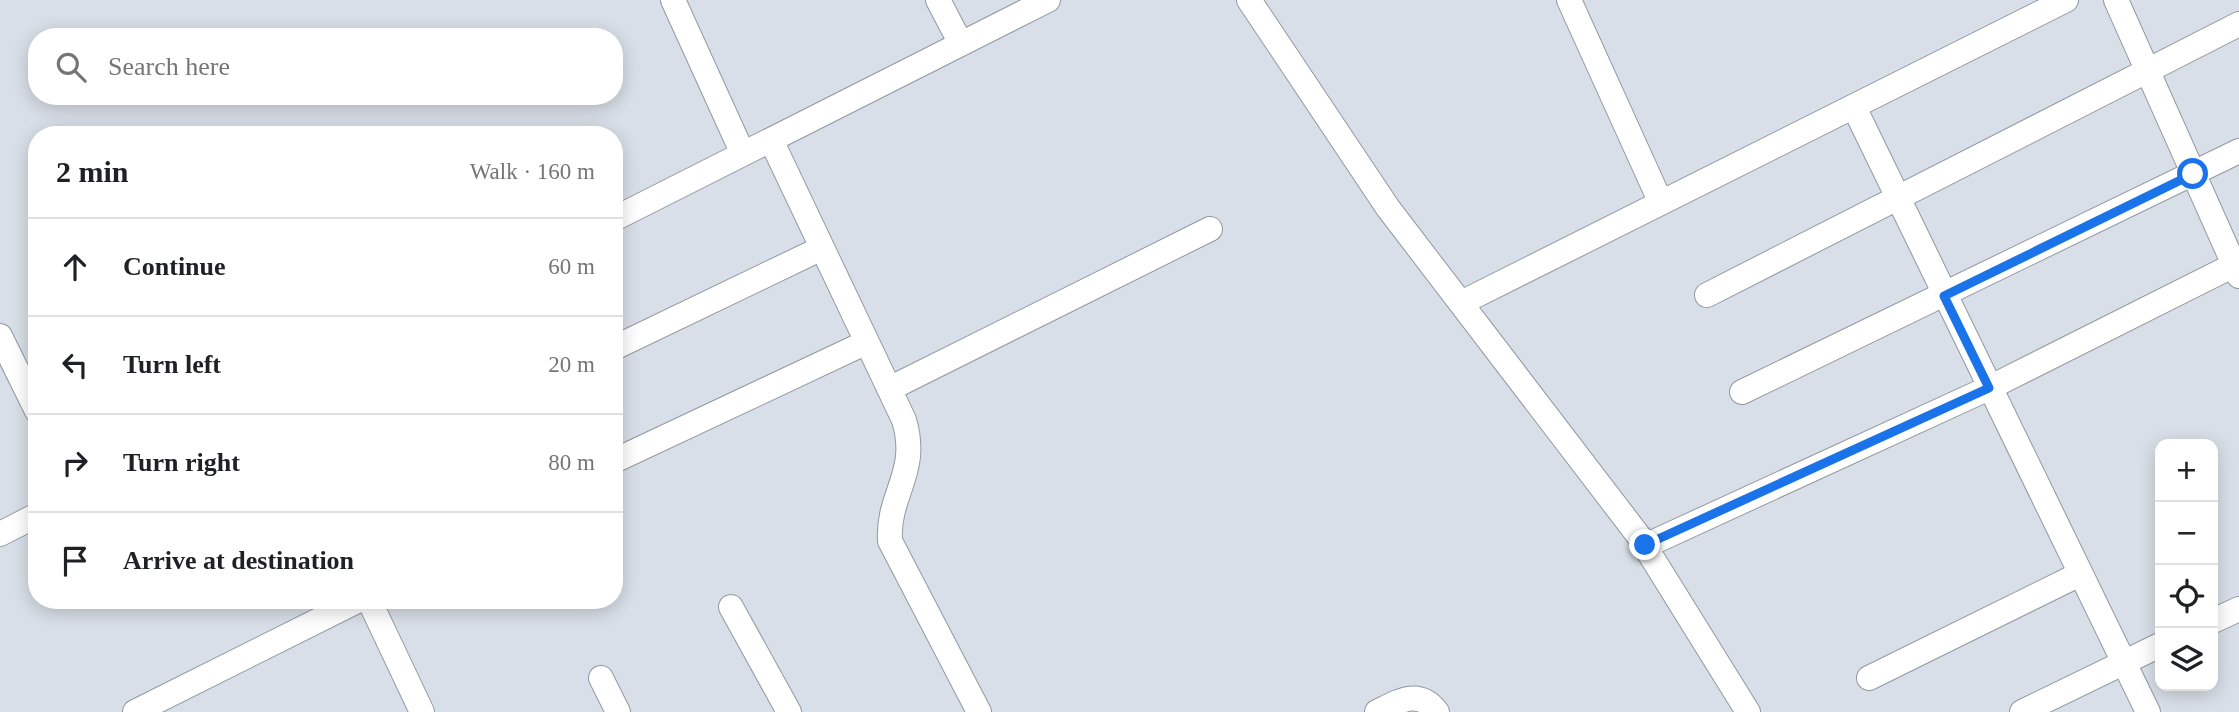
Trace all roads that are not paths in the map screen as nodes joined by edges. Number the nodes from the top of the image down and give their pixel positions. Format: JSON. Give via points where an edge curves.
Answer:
{"nodes":[{"id":1,"x":673,"y":0,"type":"edge"},
{"id":2,"x":938,"y":0,"type":"edge"},
{"id":3,"x":1048,"y":0,"type":"edge"},
{"id":4,"x":1249,"y":0,"type":"edge"},
{"id":5,"x":1569,"y":0,"type":"edge"},
{"id":6,"x":2066,"y":0,"type":"edge"},
{"id":7,"x":2116,"y":0,"type":"edge"},
{"id":8,"x":2239,"y":24,"type":"edge"},
{"id":9,"x":961,"y":44,"type":"junction"},
{"id":10,"x":2148,"y":72,"type":"junction"},
{"id":11,"x":1854,"y":107,"type":"junction"},
{"id":12,"x":771,"y":140,"type":"junction"},
{"id":13,"x":2239,"y":151,"type":"edge"},
{"id":14,"x":743,"y":154,"type":"junction"},
{"id":15,"x":2193,"y":174,"type":"junction"},
{"id":16,"x":1897,"y":200,"type":"junction"},
{"id":17,"x":1661,"y":204,"type":"junction"},
{"id":18,"x":623,"y":214,"type":"edge"},
{"id":19,"x":1210,"y":229,"type":"dead end"},
{"id":20,"x":822,"y":248,"type":"junction"},
{"id":21,"x":2236,"y":270,"type":"edge"},
{"id":22,"x":1707,"y":295,"type":"dead end"},
{"id":23,"x":1944,"y":296,"type":"junction"},
{"id":24,"x":1461,"y":303,"type":"junction"},
{"id":25,"x":0,"y":336,"type":"edge"},
{"id":26,"x":867,"y":342,"type":"junction"},
{"id":27,"x":623,"y":344,"type":"edge"},
{"id":28,"x":1989,"y":388,"type":"junction"},
{"id":29,"x":889,"y":389,"type":"junction"},
{"id":30,"x":1742,"y":392,"type":"dead end"},
{"id":31,"x":28,"y":393,"type":"edge"},
{"id":32,"x":623,"y":457,"type":"edge"},
{"id":33,"x":28,"y":520,"type":"edge"},
{"id":34,"x":0,"y":534,"type":"edge"},
{"id":35,"x":1645,"y":545,"type":"junction"},
{"id":36,"x":2080,"y":574,"type":"junction"},
{"id":37,"x":731,"y":607,"type":"dead end"},
{"id":38,"x":341,"y":609,"type":"edge"},
{"id":39,"x":373,"y":609,"type":"edge"},
{"id":40,"x":2239,"y":609,"type":"edge"},
{"id":41,"x":2218,"y":619,"type":"edge"},
{"id":42,"x":2155,"y":647,"type":"edge"},
{"id":43,"x":2123,"y":661,"type":"junction"},
{"id":44,"x":601,"y":678,"type":"dead end"},
{"id":45,"x":1869,"y":678,"type":"dead end"},
{"id":46,"x":135,"y":712,"type":"edge"},
{"id":47,"x":422,"y":712,"type":"edge"},
{"id":48,"x":618,"y":712,"type":"edge"},
{"id":49,"x":789,"y":712,"type":"edge"},
{"id":50,"x":979,"y":712,"type":"edge"},
{"id":51,"x":1377,"y":712,"type":"edge"},
{"id":52,"x":1437,"y":712,"type":"edge"},
{"id":53,"x":1748,"y":712,"type":"edge"},
{"id":54,"x":2022,"y":712,"type":"edge"},
{"id":55,"x":2148,"y":712,"type":"edge"}],
"edges":[{"from":1,"to":14,"type":"street"},
{"from":2,"to":9,"type":"street"},
{"from":3,"to":9,"type":"street"},
{"from":4,"to":24,"type":"street","via":[[1388,208]]},
{"from":5,"to":17,"type":"street"},
{"from":6,"to":11,"type":"street"},
{"from":7,"to":10,"type":"street"},
{"from":8,"to":10,"type":"street"},
{"from":9,"to":12,"type":"street"},
{"from":10,"to":15,"type":"street"},
{"from":10,"to":16,"type":"street"},
{"from":11,"to":16,"type":"street"},
{"from":11,"to":17,"type":"street"},
{"from":12,"to":14,"type":"street"},
{"from":12,"to":20,"type":"street"},
{"from":13,"to":15,"type":"street"},
{"from":14,"to":18,"type":"street"},
{"from":15,"to":21,"type":"street"},
{"from":15,"to":23,"type":"street"},
{"from":16,"to":22,"type":"street"},
{"from":16,"to":23,"type":"street"},
{"from":17,"to":24,"type":"street"},
{"from":19,"to":29,"type":"street"},
{"from":20,"to":26,"type":"street"},
{"from":20,"to":27,"type":"street"},
{"from":21,"to":28,"type":"street"},
{"from":23,"to":28,"type":"street"},
{"from":23,"to":30,"type":"street"},
{"from":24,"to":35,"type":"street"},
{"from":25,"to":31,"type":"street"},
{"from":26,"to":29,"type":"street"},
{"from":26,"to":32,"type":"street"},
{"from":28,"to":35,"type":"street"},
{"from":28,"to":36,"type":"street"},
{"from":29,"to":50,"type":"street","via":[[904,420],[911,454],[889,524],[890,541]]},
{"from":33,"to":34,"type":"street"},
{"from":35,"to":53,"type":"street"},
{"from":36,"to":43,"type":"street"},
{"from":36,"to":45,"type":"street"},
{"from":37,"to":49,"type":"street"},
{"from":38,"to":46,"type":"street"},
{"from":39,"to":47,"type":"street"},
{"from":40,"to":41,"type":"street"},
{"from":42,"to":43,"type":"street"},
{"from":43,"to":54,"type":"street"},
{"from":43,"to":55,"type":"street"},
{"from":44,"to":48,"type":"street"},
{"from":51,"to":52,"type":"street","via":[[1415,697]]}]}
